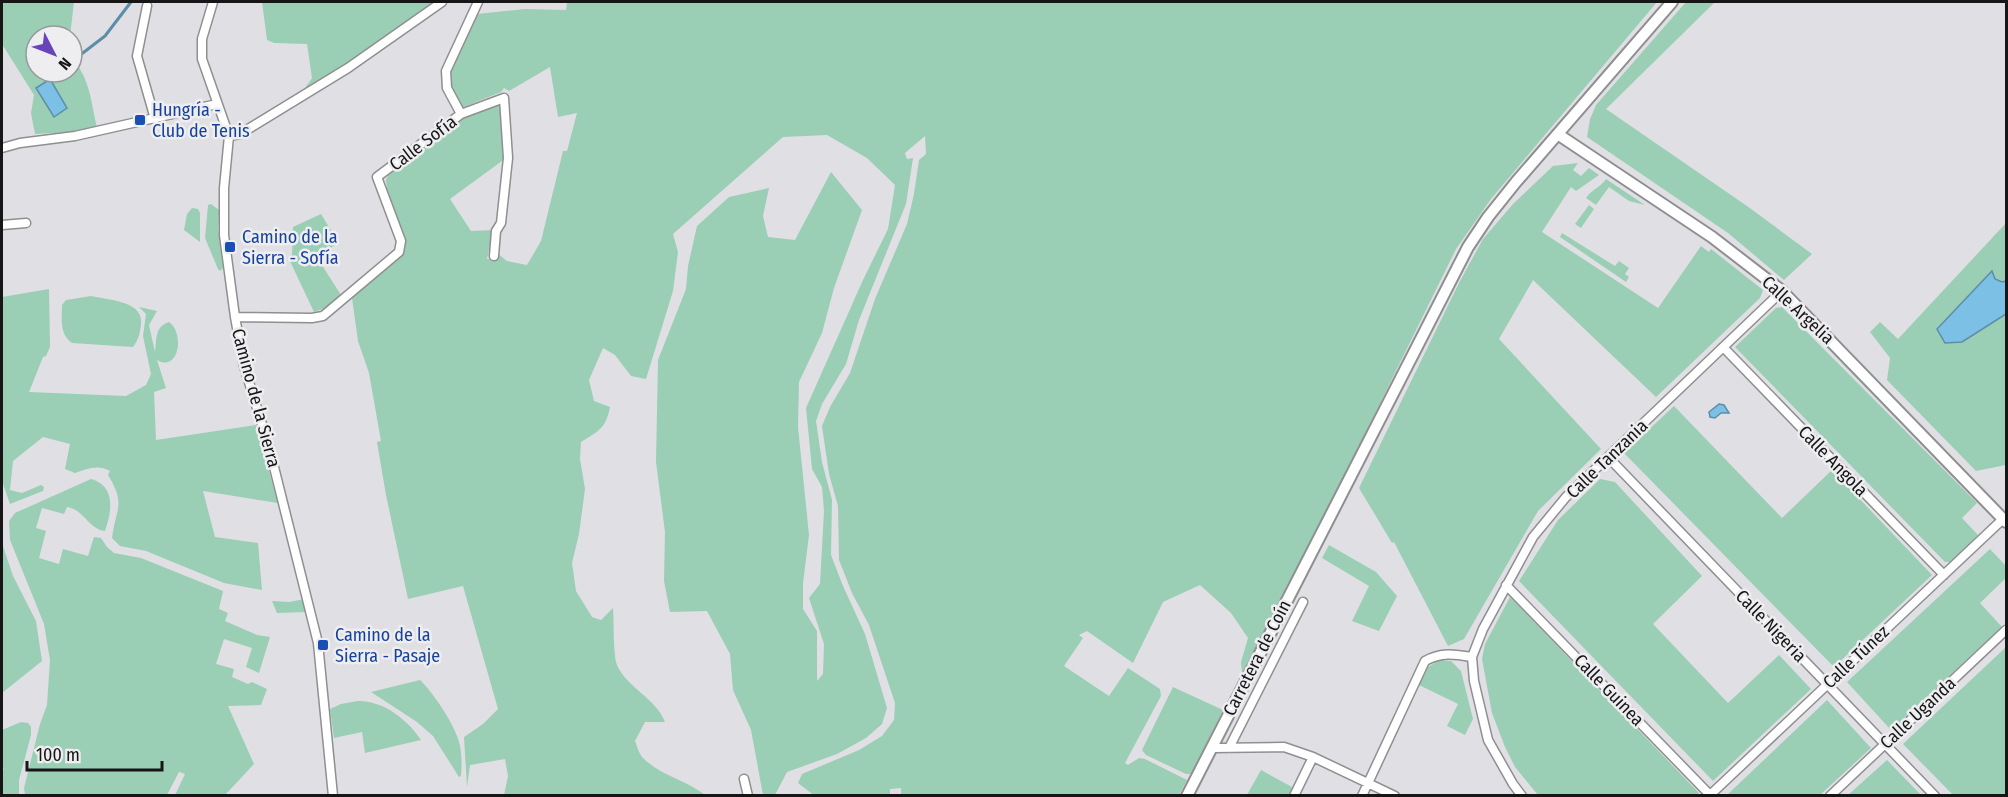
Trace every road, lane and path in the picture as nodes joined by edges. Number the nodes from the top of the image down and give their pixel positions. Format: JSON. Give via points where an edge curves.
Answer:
{"nodes":[{"id":1,"x":213,"y":2,"type":"edge"},
{"id":2,"x":442,"y":2,"type":"edge"},
{"id":3,"x":478,"y":2,"type":"edge"},
{"id":4,"x":1672,"y":2,"type":"edge"},
{"id":5,"x":147,"y":6,"type":"dead end"},
{"id":6,"x":217,"y":104,"type":"junction"},
{"id":7,"x":461,"y":114,"type":"junction"},
{"id":8,"x":155,"y":119,"type":"junction"},
{"id":9,"x":1559,"y":135,"type":"junction"},
{"id":10,"x":229,"y":136,"type":"junction"},
{"id":11,"x":2,"y":148,"type":"edge"},
{"id":12,"x":26,"y":223,"type":"dead end"},
{"id":13,"x":2,"y":225,"type":"edge"},
{"id":14,"x":494,"y":256,"type":"dead end"},
{"id":15,"x":1782,"y":291,"type":"junction"},
{"id":16,"x":234,"y":317,"type":"junction"},
{"id":17,"x":1723,"y":347,"type":"junction"},
{"id":18,"x":1608,"y":457,"type":"junction"},
{"id":19,"x":2005,"y":520,"type":"edge"},
{"id":20,"x":1944,"y":575,"type":"junction"},
{"id":21,"x":1506,"y":585,"type":"junction"},
{"id":22,"x":1304,"y":603,"type":"dead end"},
{"id":23,"x":2007,"y":630,"type":"edge"},
{"id":24,"x":1472,"y":657,"type":"junction"},
{"id":25,"x":1827,"y":684,"type":"junction"},
{"id":26,"x":1885,"y":744,"type":"junction"},
{"id":27,"x":1211,"y":748,"type":"junction"},
{"id":28,"x":1229,"y":748,"type":"junction"},
{"id":29,"x":1313,"y":757,"type":"junction"},
{"id":30,"x":744,"y":779,"type":"dead end"},
{"id":31,"x":1366,"y":782,"type":"junction"},
{"id":32,"x":333,"y":795,"type":"edge"},
{"id":33,"x":748,"y":795,"type":"edge"},
{"id":34,"x":1186,"y":795,"type":"edge"},
{"id":35,"x":1294,"y":795,"type":"edge"},
{"id":36,"x":1362,"y":795,"type":"edge"},
{"id":37,"x":1395,"y":795,"type":"edge"},
{"id":38,"x":1522,"y":795,"type":"edge"},
{"id":39,"x":1710,"y":795,"type":"edge"},
{"id":40,"x":1830,"y":795,"type":"edge"},
{"id":41,"x":1935,"y":795,"type":"edge"}],
"edges":[{"from":1,"to":6,"type":"street","name":"Camino de la Sierra","via":[[202,39],[202,59]]},
{"from":2,"to":10,"type":"street","via":[[348,68],[240,134]]},
{"from":3,"to":7,"type":"street","via":[[446,71],[447,88]]},
{"from":4,"to":9,"type":"street","name":"Carretera de Coín"},
{"from":5,"to":8,"type":"street","via":[[137,56]]},
{"from":6,"to":8,"type":"street"},
{"from":6,"to":10,"type":"street","name":"Camino de la Sierra"},
{"from":7,"to":14,"type":"street","name":"Calle Sofía","via":[[504,98],[508,158]]},
{"from":7,"to":16,"type":"street","name":"Calle Sofía","via":[[377,177],[401,242],[399,252],[323,316]]},
{"from":8,"to":11,"type":"street"},
{"from":9,"to":15,"type":"street","name":"Calle Argelia","via":[[1712,237]]},
{"from":9,"to":27,"type":"street","name":"Carretera de Coín","via":[[1502,200],[1468,247]]},
{"from":10,"to":16,"type":"street","name":"Camino de la Sierra","via":[[224,235]]},
{"from":12,"to":13,"type":"street"},
{"from":15,"to":17,"type":"street","name":"Calle Tanzania"},
{"from":15,"to":19,"type":"street","name":"Calle Argelia"},
{"from":16,"to":32,"type":"street","name":"Camino de la Sierra","via":[[243,366],[269,447],[319,646]]},
{"from":17,"to":18,"type":"street","name":"Calle Tanzania"},
{"from":17,"to":20,"type":"street","name":"Calle Angola"},
{"from":18,"to":21,"type":"street","name":"Calle Tanzania","via":[[1566,497],[1533,537]]},
{"from":18,"to":25,"type":"street","name":"Calle Nigeria"},
{"from":19,"to":20,"type":"street","name":"Calle Túnez"},
{"from":20,"to":25,"type":"street","name":"Calle Túnez"},
{"from":21,"to":24,"type":"street","name":"Calle Tanzania"},
{"from":21,"to":39,"type":"street","name":"Calle Guinea"},
{"from":22,"to":28,"type":"street"},
{"from":23,"to":26,"type":"street","name":"Calle Uganda"},
{"from":24,"to":31,"type":"street","via":[[1448,653],[1425,661]]},
{"from":24,"to":38,"type":"street","via":[[1488,740]]},
{"from":25,"to":26,"type":"street","name":"Calle Nigeria"},
{"from":25,"to":39,"type":"street","name":"Calle Túnez"},
{"from":26,"to":40,"type":"street","name":"Calle Uganda"},
{"from":26,"to":41,"type":"street","name":"Calle Nigeria"},
{"from":27,"to":28,"type":"street"},
{"from":27,"to":34,"type":"street","name":"Carretera de Coín"},
{"from":28,"to":29,"type":"street","via":[[1284,747]]},
{"from":29,"to":31,"type":"street"},
{"from":29,"to":35,"type":"street"},
{"from":30,"to":33,"type":"street"},
{"from":31,"to":36,"type":"street"},
{"from":31,"to":37,"type":"street"}]}
